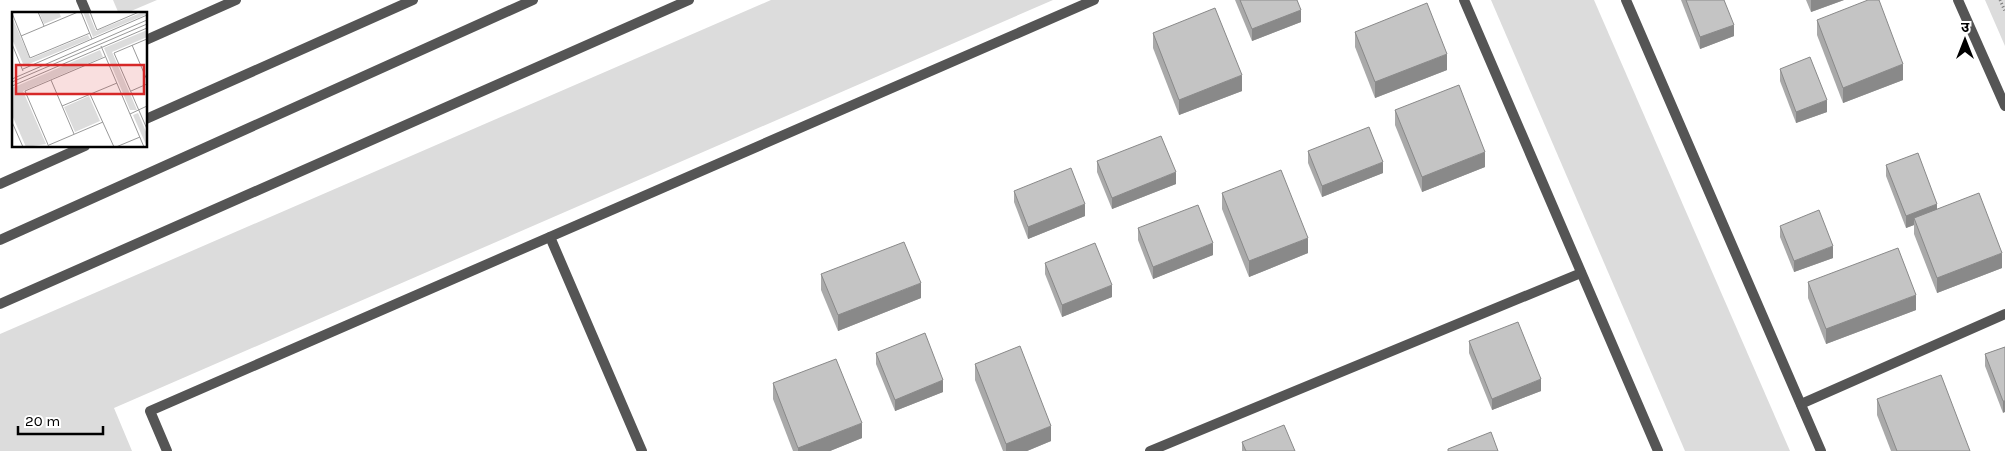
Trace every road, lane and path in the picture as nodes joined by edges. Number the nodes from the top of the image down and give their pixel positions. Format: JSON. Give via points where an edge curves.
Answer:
{"nodes":[{"id":1,"x":81,"y":0,"type":"edge"},
{"id":2,"x":236,"y":0,"type":"edge"},
{"id":3,"x":413,"y":0,"type":"edge"},
{"id":4,"x":533,"y":0,"type":"edge"},
{"id":5,"x":689,"y":0,"type":"edge"},
{"id":6,"x":1094,"y":0,"type":"edge"},
{"id":7,"x":1464,"y":0,"type":"edge"},
{"id":8,"x":1626,"y":0,"type":"edge"},
{"id":9,"x":1958,"y":0,"type":"edge"},
{"id":10,"x":2000,"y":0,"type":"edge"},
{"id":11,"x":2005,"y":11,"type":"edge"},
{"id":12,"x":86,"y":12,"type":"edge"},
{"id":13,"x":148,"y":39,"type":"edge"},
{"id":14,"x":2005,"y":106,"type":"edge"},
{"id":15,"x":148,"y":118,"type":"edge"},
{"id":16,"x":81,"y":148,"type":"edge"},
{"id":17,"x":0,"y":184,"type":"edge"},
{"id":18,"x":550,"y":237,"type":"junction"},
{"id":19,"x":0,"y":240,"type":"edge"},
{"id":20,"x":1581,"y":273,"type":"junction"},
{"id":21,"x":0,"y":304,"type":"edge"},
{"id":22,"x":2005,"y":314,"type":"edge"},
{"id":23,"x":1801,"y":404,"type":"junction"},
{"id":24,"x":1167,"y":448,"type":"edge"},
{"id":25,"x":167,"y":451,"type":"edge"},
{"id":26,"x":642,"y":451,"type":"edge"},
{"id":27,"x":1150,"y":451,"type":"edge"},
{"id":28,"x":1658,"y":451,"type":"edge"},
{"id":29,"x":1821,"y":451,"type":"edge"}],
"edges":[{"from":1,"to":12,"type":"street"},
{"from":2,"to":13,"type":"street"},
{"from":3,"to":15,"type":"street"},
{"from":4,"to":19,"type":"street"},
{"from":5,"to":21,"type":"street"},
{"from":6,"to":18,"type":"street"},
{"from":7,"to":20,"type":"street"},
{"from":8,"to":23,"type":"street"},
{"from":9,"to":14,"type":"street"},
{"from":10,"to":11,"type":"path"},
{"from":16,"to":17,"type":"street"},
{"from":18,"to":25,"type":"street","via":[[150,411]]},
{"from":18,"to":26,"type":"street"},
{"from":20,"to":24,"type":"street"},
{"from":20,"to":28,"type":"street"},
{"from":22,"to":23,"type":"street"},
{"from":23,"to":29,"type":"street"},
{"from":24,"to":27,"type":"street"}]}
